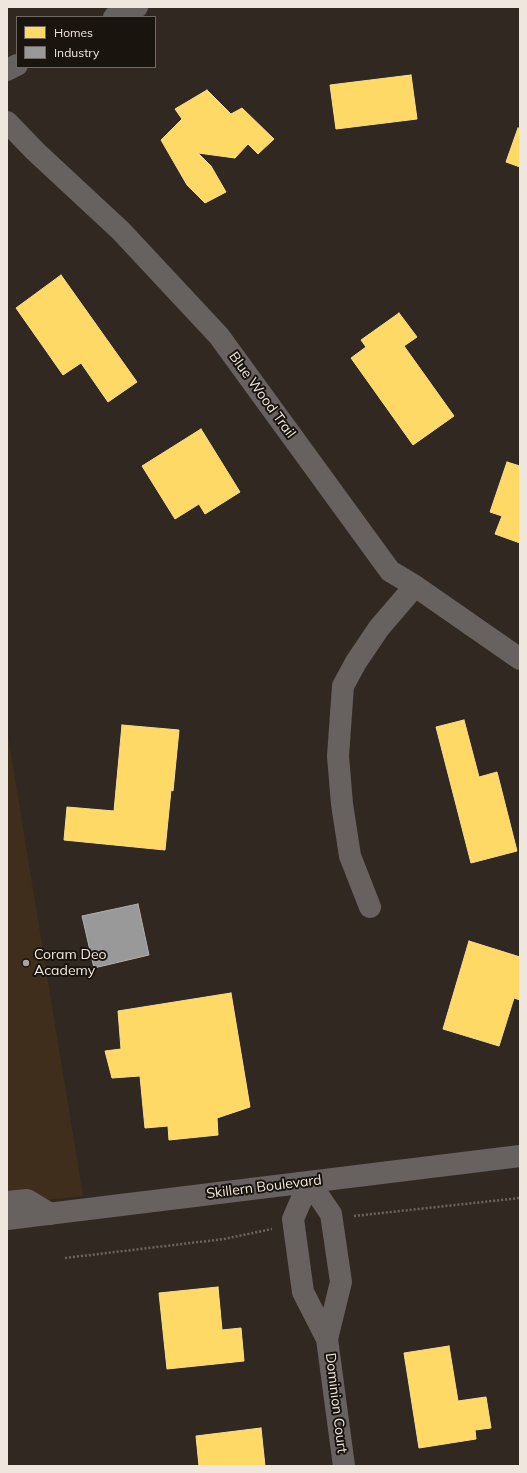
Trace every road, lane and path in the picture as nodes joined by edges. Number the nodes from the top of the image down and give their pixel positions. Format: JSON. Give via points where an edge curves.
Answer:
{"nodes":[{"id":1,"x":137,"y":7,"type":"edge"},
{"id":2,"x":116,"y":16,"type":"edge"},
{"id":3,"x":16,"y":65,"type":"edge"},
{"id":4,"x":7,"y":70,"type":"edge"},
{"id":5,"x":7,"y":122,"type":"edge"},
{"id":6,"x":415,"y":586,"type":"junction"},
{"id":7,"x":520,"y":659,"type":"edge"},
{"id":8,"x":370,"y":907,"type":"dead end"},
{"id":9,"x":520,"y":1156,"type":"edge"},
{"id":10,"x":309,"y":1182,"type":"junction"},
{"id":11,"x":7,"y":1202,"type":"edge"},
{"id":12,"x":50,"y":1214,"type":"junction"},
{"id":13,"x":7,"y":1219,"type":"edge"},
{"id":14,"x":328,"y":1339,"type":"junction"},
{"id":15,"x":344,"y":1466,"type":"edge"}],
"edges":[{"from":1,"to":2,"type":"street"},
{"from":3,"to":4,"type":"street"},
{"from":5,"to":6,"type":"street","name":"Blue Wood Trail","via":[[34,151],[121,231],[219,336],[390,571]]},
{"from":6,"to":7,"type":"street","name":"Blue Wood Trail"},
{"from":6,"to":8,"type":"street","via":[[379,628],[343,686],[338,756],[342,804],[350,856]]},
{"from":9,"to":10,"type":"street","name":"Skillern Boulevard"},
{"from":10,"to":12,"type":"street","name":"Skillern Boulevard"},
{"from":10,"to":14,"type":"street","name":"Dominion Court","via":[[331,1214],[340,1282]]},
{"from":10,"to":14,"type":"street","name":"Dominion Court","via":[[293,1219],[303,1292]]},
{"from":11,"to":12,"type":"street","via":[[27,1200]]},
{"from":12,"to":13,"type":"street","name":"Skillern Boulevard"},
{"from":14,"to":15,"type":"street","name":"Dominion Court"}]}
